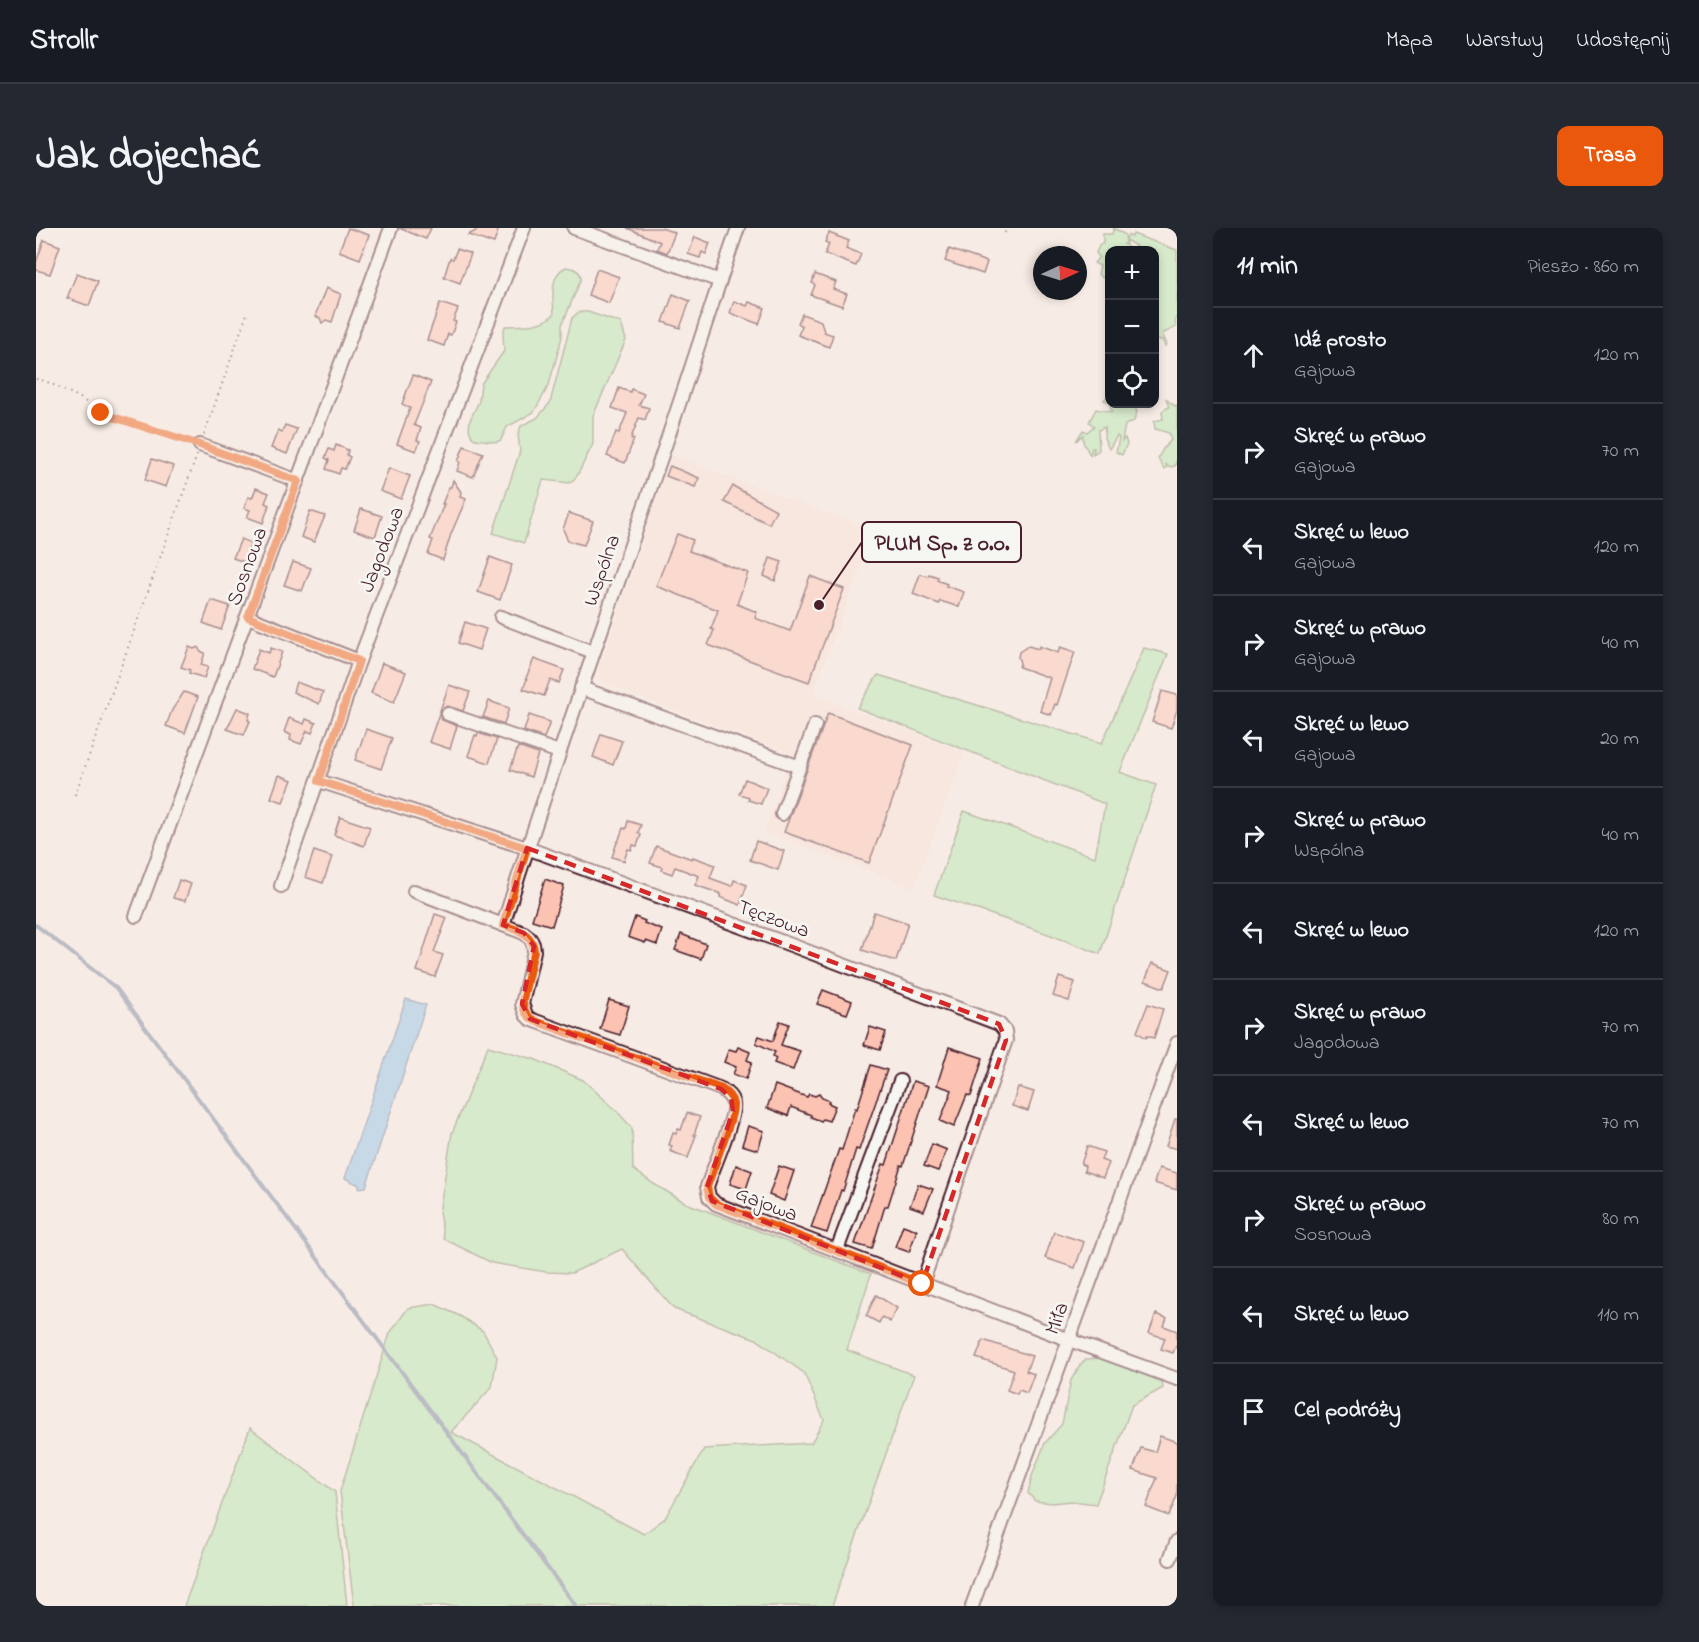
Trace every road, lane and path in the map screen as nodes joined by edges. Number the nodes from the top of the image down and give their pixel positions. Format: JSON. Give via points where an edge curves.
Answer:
{"nodes":[{"id":1,"x":391,"y":228,"type":"edge"},
{"id":2,"x":524,"y":228,"type":"edge"},
{"id":3,"x":574,"y":228,"type":"edge"},
{"id":4,"x":738,"y":228,"type":"edge"},
{"id":5,"x":1006,"y":228,"type":"edge"},
{"id":6,"x":1005,"y":233,"type":"dead end"},
{"id":7,"x":720,"y":281,"type":"junction"},
{"id":8,"x":248,"y":311,"type":"dead end"},
{"id":9,"x":36,"y":379,"type":"edge"},
{"id":10,"x":200,"y":445,"type":"junction"},
{"id":11,"x":298,"y":481,"type":"junction"},
{"id":12,"x":248,"y":617,"type":"junction"},
{"id":13,"x":501,"y":617,"type":"dead end"},
{"id":14,"x":593,"y":652,"type":"junction"},
{"id":15,"x":359,"y":661,"type":"junction"},
{"id":16,"x":581,"y":688,"type":"junction"},
{"id":17,"x":448,"y":714,"type":"dead end"},
{"id":18,"x":815,"y":725,"type":"dead end"},
{"id":19,"x":559,"y":752,"type":"junction"},
{"id":20,"x":794,"y":766,"type":"junction"},
{"id":21,"x":319,"y":781,"type":"junction"},
{"id":22,"x":75,"y":795,"type":"dead end"},
{"id":23,"x":782,"y":814,"type":"dead end"},
{"id":24,"x":527,"y":848,"type":"junction"},
{"id":25,"x":281,"y":886,"type":"dead end"},
{"id":26,"x":414,"y":891,"type":"dead end"},
{"id":27,"x":136,"y":916,"type":"dead end"},
{"id":28,"x":503,"y":925,"type":"junction"},
{"id":29,"x":1177,"y":1042,"type":"edge"},
{"id":30,"x":900,"y":1081,"type":"dead end"},
{"id":31,"x":837,"y":1251,"type":"junction"},
{"id":32,"x":922,"y":1284,"type":"junction"},
{"id":33,"x":1069,"y":1340,"type":"junction"},
{"id":34,"x":1177,"y":1380,"type":"edge"},
{"id":35,"x":1177,"y":1541,"type":"edge"},
{"id":36,"x":1170,"y":1559,"type":"dead end"},
{"id":37,"x":972,"y":1606,"type":"edge"}],
"edges":[{"from":1,"to":11,"type":"street","name":"Sosnowa"},
{"from":2,"to":15,"type":"street","name":"Jagodowa"},
{"from":3,"to":7,"type":"street"},
{"from":4,"to":7,"type":"street","name":"Wspólna"},
{"from":5,"to":6,"type":"path"},
{"from":7,"to":14,"type":"street","name":"Wspólna"},
{"from":8,"to":10,"type":"path"},
{"from":9,"to":10,"type":"path","via":[[79,397],[101,413]]},
{"from":10,"to":11,"type":"street"},
{"from":10,"to":22,"type":"path"},
{"from":11,"to":12,"type":"street","name":"Sosnowa"},
{"from":12,"to":15,"type":"street"},
{"from":12,"to":27,"type":"street","name":"Sosnowa"},
{"from":13,"to":14,"type":"street"},
{"from":14,"to":16,"type":"street","name":"Wspólna"},
{"from":15,"to":21,"type":"street","name":"Jagodowa"},
{"from":16,"to":19,"type":"street","name":"Wspólna"},
{"from":16,"to":20,"type":"street"},
{"from":17,"to":19,"type":"street"},
{"from":18,"to":20,"type":"street"},
{"from":19,"to":24,"type":"street","name":"Wspólna"},
{"from":20,"to":23,"type":"street"},
{"from":21,"to":24,"type":"street","name":"Tęczowa"},
{"from":21,"to":25,"type":"street","name":"Jagodowa"},
{"from":24,"to":28,"type":"street","name":"Wspólna"},
{"from":24,"to":32,"type":"street","name":"Tęczowa","via":[[999,1024],[1006,1040]]},
{"from":26,"to":28,"type":"street","name":"Gajowa"},
{"from":28,"to":31,"type":"street","name":"Gajowa","via":[[524,933],[534,946],[522,1004],[530,1019],[722,1089],[731,1098],[733,1111],[707,1187],[712,1201]]},
{"from":29,"to":33,"type":"street","name":"Miła"},
{"from":30,"to":31,"type":"street"},
{"from":31,"to":32,"type":"street","name":"Gajowa"},
{"from":32,"to":33,"type":"street","name":"Gajowa"},
{"from":33,"to":34,"type":"street","name":"Gajowa"},
{"from":33,"to":37,"type":"street","name":"Miła"},
{"from":35,"to":36,"type":"street"}]}
